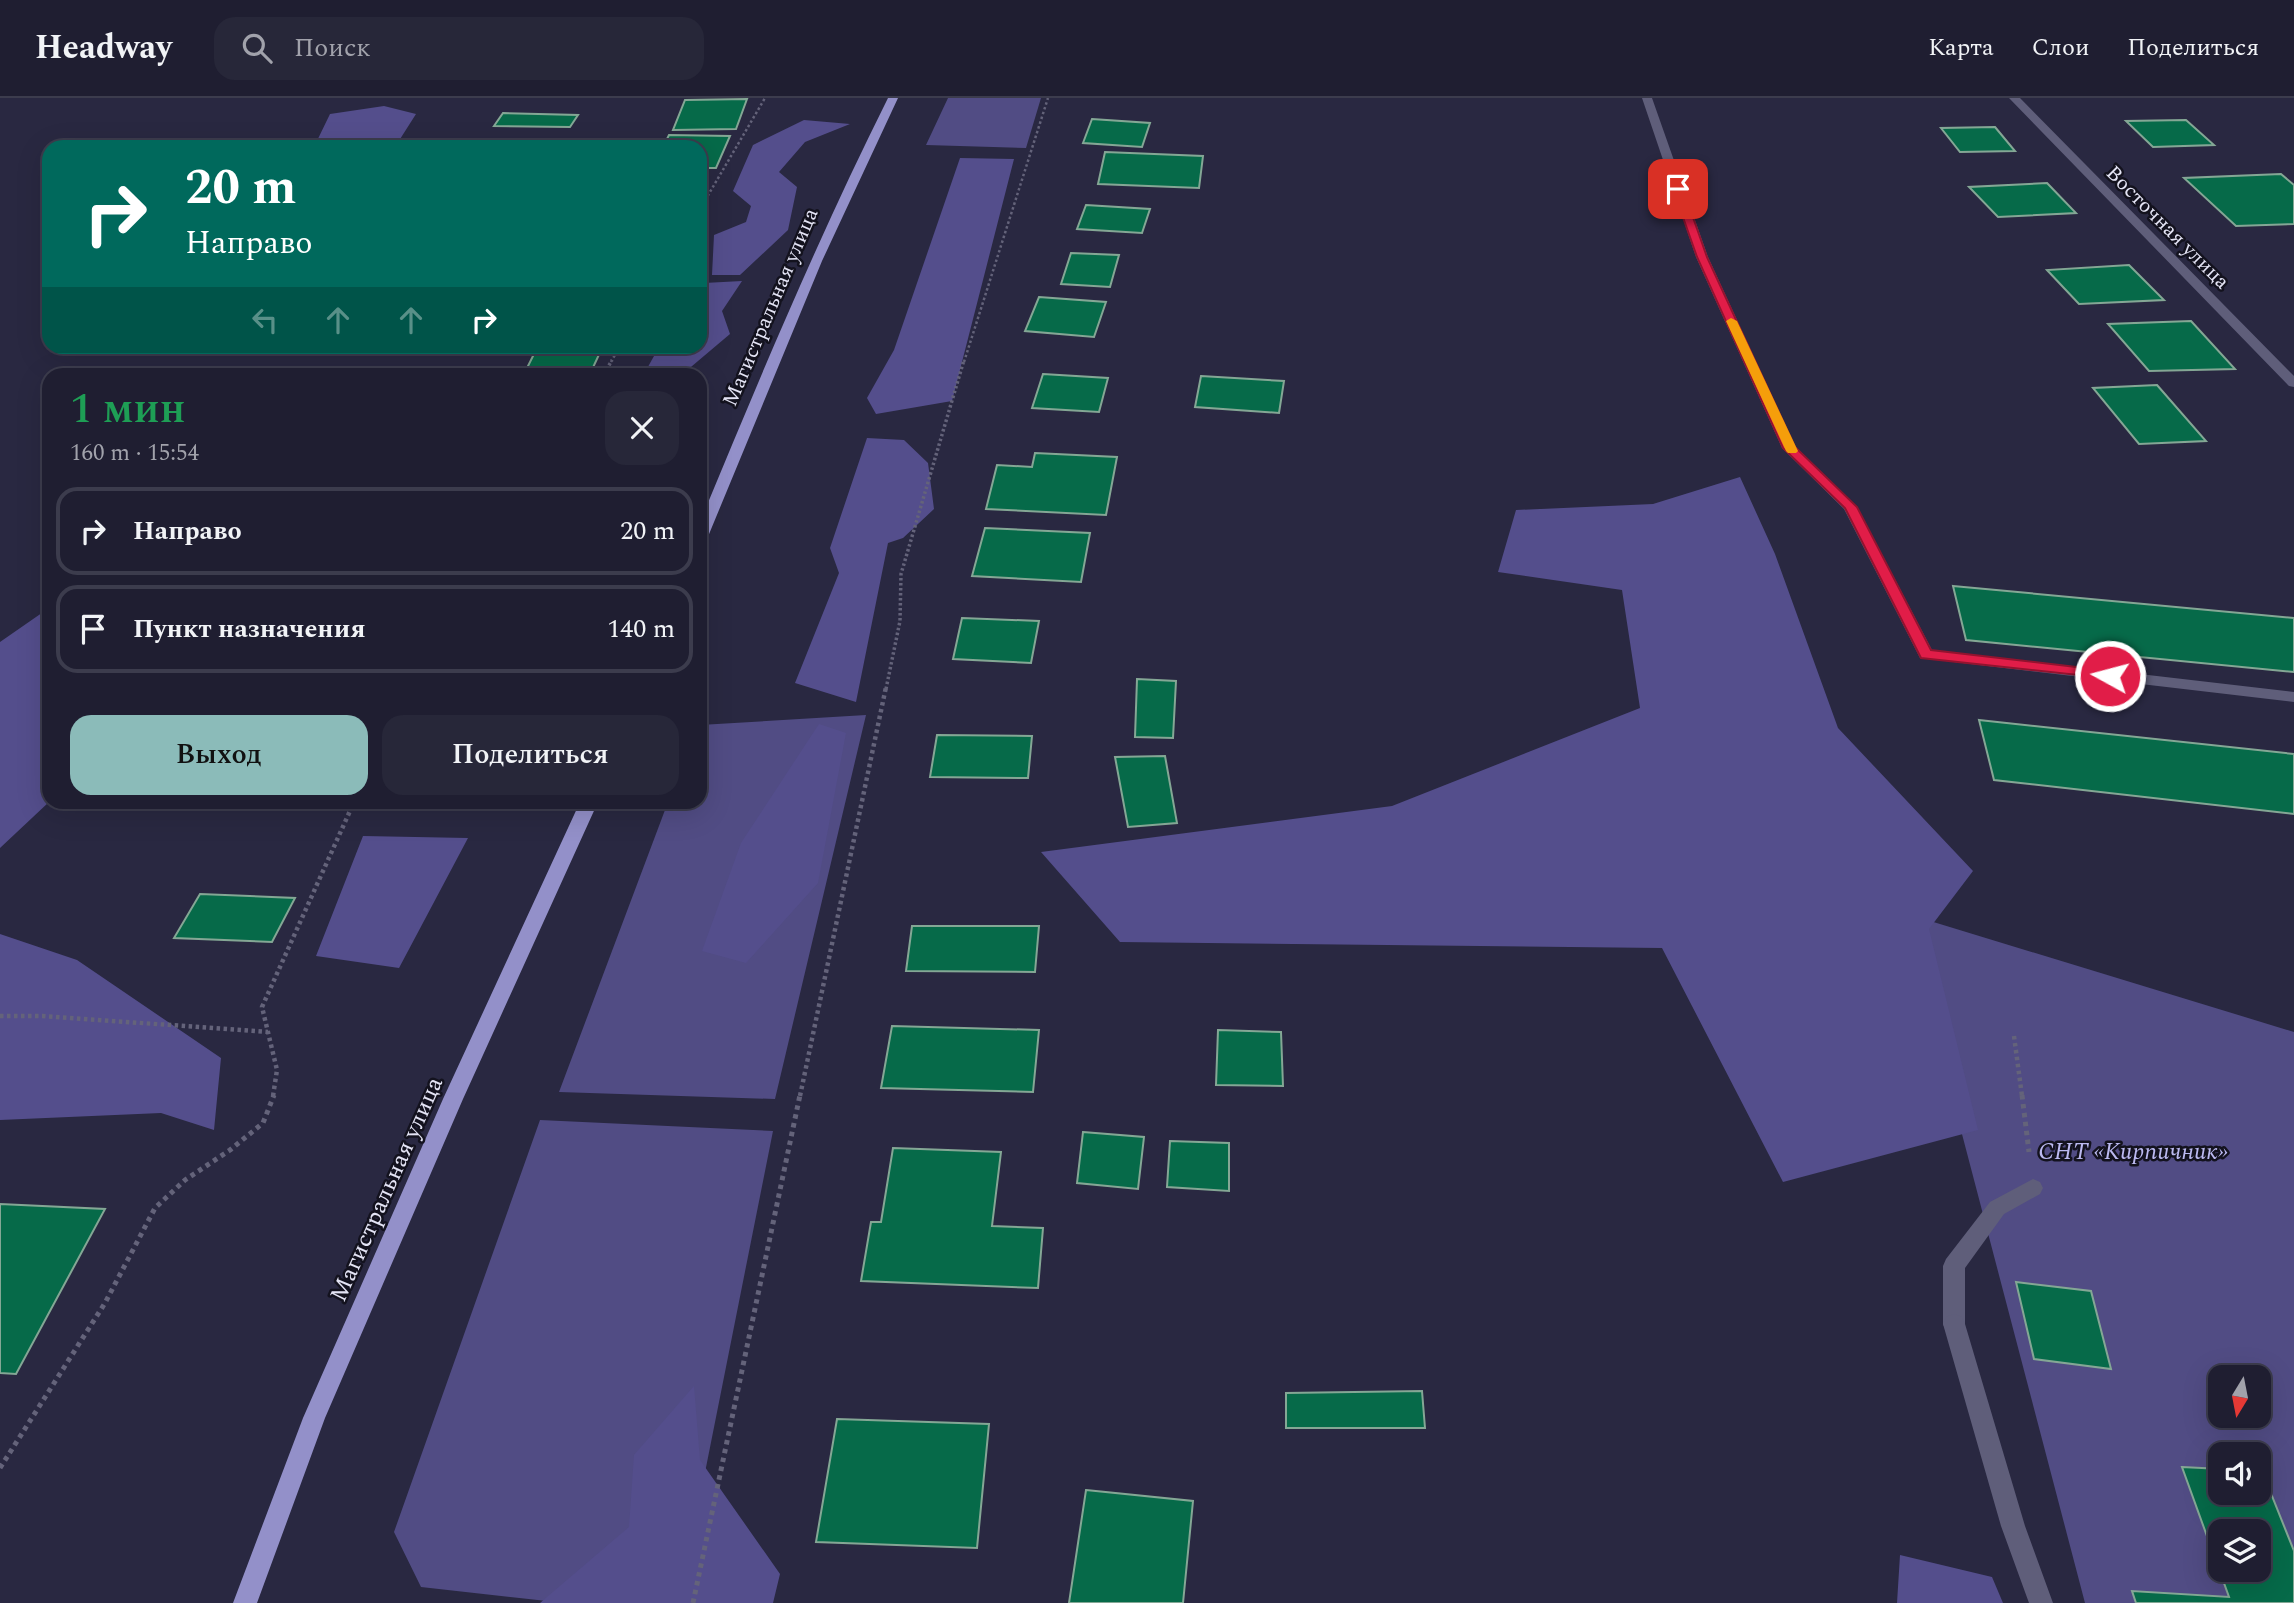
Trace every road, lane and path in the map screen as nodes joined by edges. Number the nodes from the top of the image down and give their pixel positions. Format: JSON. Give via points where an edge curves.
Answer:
{"nodes":[{"id":1,"x":765,"y":98,"type":"edge"},
{"id":2,"x":893,"y":98,"type":"edge"},
{"id":3,"x":1048,"y":98,"type":"edge"},
{"id":4,"x":1647,"y":98,"type":"edge"},
{"id":5,"x":2014,"y":98,"type":"edge"},
{"id":6,"x":707,"y":197,"type":"edge"},
{"id":7,"x":2294,"y":383,"type":"edge"},
{"id":8,"x":707,"y":522,"type":"edge"},
{"id":9,"x":2294,"y":697,"type":"edge"},
{"id":10,"x":352,"y":809,"type":"edge"},
{"id":11,"x":586,"y":809,"type":"edge"},
{"id":12,"x":0,"y":1016,"type":"edge"},
{"id":13,"x":268,"y":1032,"type":"junction"},
{"id":14,"x":2014,"y":1037,"type":"dead end"},
{"id":15,"x":2033,"y":1188,"type":"joint"},
{"id":16,"x":0,"y":1468,"type":"edge"},
{"id":17,"x":245,"y":1603,"type":"edge"},
{"id":18,"x":692,"y":1603,"type":"edge"},
{"id":19,"x":2040,"y":1603,"type":"edge"}],
"edges":[{"from":1,"to":6,"type":"path"},
{"from":2,"to":8,"type":"main road","name":"Магистральная улица","via":[[781,340]]},
{"from":3,"to":18,"type":"path","via":[[967,347],[901,574],[900,621]]},
{"from":4,"to":9,"type":"street","via":[[1702,257],[1789,448],[1850,507],[1926,654]]},
{"from":5,"to":7,"type":"street","name":"Восточная улица"},
{"from":10,"to":13,"type":"path","via":[[262,1007]]},
{"from":11,"to":17,"type":"main road","name":"Магистральная улица","via":[[314,1418]]},
{"from":12,"to":13,"type":"path"},
{"from":13,"to":16,"type":"path","via":[[277,1070],[273,1100],[263,1123],[155,1208],[105,1303]]},
{"from":14,"to":15,"type":"path"},
{"from":15,"to":19,"type":"street","via":[[1997,1208],[1954,1266],[1954,1324]]}]}
